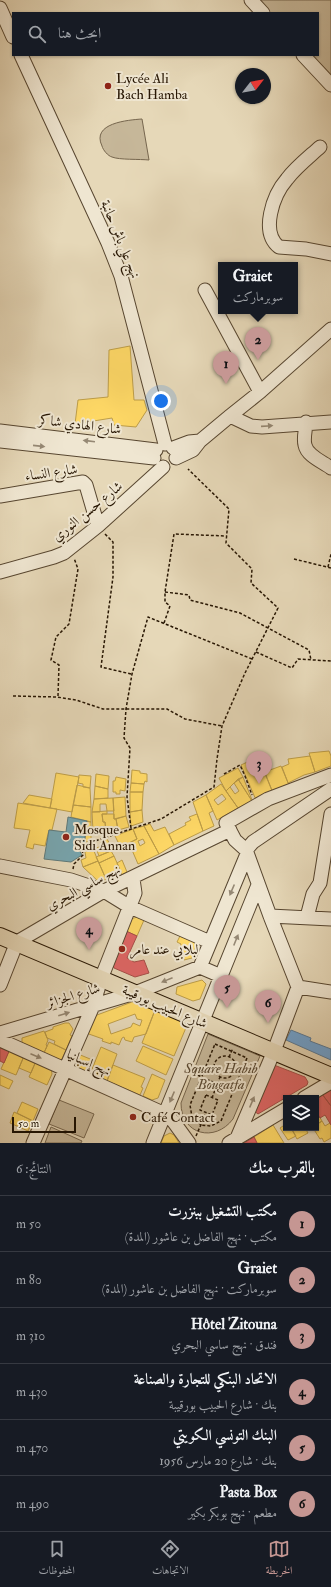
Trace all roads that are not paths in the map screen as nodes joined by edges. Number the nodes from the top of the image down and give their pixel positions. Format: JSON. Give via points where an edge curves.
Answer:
{"nodes":[{"id":1,"x":251,"y":0,"type":"edge"},
{"id":2,"x":0,"y":8,"type":"edge"},
{"id":3,"x":262,"y":12,"type":"edge"},
{"id":4,"x":12,"y":35,"type":"edge"},
{"id":5,"x":21,"y":56,"type":"edge"},
{"id":6,"x":304,"y":56,"type":"edge"},
{"id":7,"x":331,"y":85,"type":"edge"},
{"id":8,"x":320,"y":147,"type":"dead end"},
{"id":9,"x":331,"y":254,"type":"edge"},
{"id":10,"x":205,"y":290,"type":"dead end"},
{"id":11,"x":331,"y":329,"type":"edge"},
{"id":12,"x":260,"y":392,"type":"junction"},
{"id":13,"x":230,"y":416,"type":"junction"},
{"id":14,"x":306,"y":422,"type":"junction"},
{"id":15,"x":331,"y":422,"type":"edge"},
{"id":16,"x":0,"y":431,"type":"edge"},
{"id":17,"x":0,"y":441,"type":"edge"},
{"id":18,"x":164,"y":454,"type":"junction"},
{"id":19,"x":331,"y":468,"type":"edge"},
{"id":20,"x":0,"y":496,"type":"edge"},
{"id":21,"x":98,"y":526,"type":"junction"},
{"id":22,"x":0,"y":572,"type":"edge"},
{"id":23,"x":326,"y":776,"type":"edge"},
{"id":24,"x":330,"y":792,"type":"edge"},
{"id":25,"x":331,"y":814,"type":"edge"},
{"id":26,"x":228,"y":827,"type":"junction"},
{"id":27,"x":247,"y":852,"type":"junction"},
{"id":28,"x":0,"y":866,"type":"edge"},
{"id":29,"x":133,"y":879,"type":"junction"},
{"id":30,"x":258,"y":885,"type":"junction"},
{"id":31,"x":104,"y":891,"type":"junction"},
{"id":32,"x":130,"y":907,"type":"junction"},
{"id":33,"x":270,"y":916,"type":"junction"},
{"id":34,"x":307,"y":917,"type":"junction"},
{"id":35,"x":331,"y":918,"type":"edge"},
{"id":36,"x":0,"y":936,"type":"edge"},
{"id":37,"x":17,"y":942,"type":"junction"},
{"id":38,"x":210,"y":942,"type":"junction"},
{"id":39,"x":200,"y":967,"type":"junction"},
{"id":40,"x":221,"y":976,"type":"junction"},
{"id":41,"x":101,"y":979,"type":"junction"},
{"id":42,"x":0,"y":985,"type":"edge"},
{"id":43,"x":298,"y":987,"type":"junction"},
{"id":44,"x":331,"y":992,"type":"edge"},
{"id":45,"x":135,"y":993,"type":"junction"},
{"id":46,"x":93,"y":1006,"type":"junction"},
{"id":47,"x":203,"y":1022,"type":"junction"},
{"id":48,"x":0,"y":1033,"type":"edge"},
{"id":49,"x":0,"y":1040,"type":"edge"},
{"id":50,"x":274,"y":1051,"type":"junction"},
{"id":51,"x":64,"y":1068,"type":"junction"},
{"id":52,"x":331,"y":1076,"type":"edge"},
{"id":53,"x":331,"y":1082,"type":"edge"},
{"id":54,"x":309,"y":1095,"type":"edge"},
{"id":55,"x":283,"y":1111,"type":"edge"},
{"id":56,"x":165,"y":1114,"type":"junction"},
{"id":57,"x":192,"y":1140,"type":"edge"},
{"id":58,"x":233,"y":1140,"type":"edge"},
{"id":59,"x":33,"y":1143,"type":"edge"},
{"id":60,"x":153,"y":1143,"type":"edge"}],
"edges":[{"from":1,"to":3,"type":"street"},
{"from":2,"to":4,"type":"street"},
{"from":5,"to":18,"type":"street","name":"نهج علي باش حانبة","via":[[113,257],[122,283]]},
{"from":6,"to":7,"type":"street"},
{"from":8,"to":9,"type":"street","via":[[286,180],[269,218],[269,228],[271,238],[279,247]]},
{"from":10,"to":12,"type":"street"},
{"from":11,"to":12,"type":"street","name":"شارع حسن النوري"},
{"from":12,"to":13,"type":"street","name":"شارع حسن النوري"},
{"from":13,"to":14,"type":"street","one_way":true,"via":[[251,426]]},
{"from":13,"to":18,"type":"street","name":"شارع حسن النوري","via":[[193,450]]},
{"from":14,"to":15,"type":"street"},
{"from":14,"to":19,"type":"street","via":[[306,448],[310,454]]},
{"from":18,"to":16,"type":"street","name":"شارع الهادي شاكر","one_way":true},
{"from":17,"to":18,"type":"street","name":"شارع الهادي شاكر","one_way":true},
{"from":18,"to":21,"type":"street","name":"شارع حسن النوري"},
{"from":20,"to":21,"type":"street","name":"شارع النساء","via":[[83,482]]},
{"from":21,"to":22,"type":"street","name":"شارع حسن النوري","via":[[54,557]]},
{"from":23,"to":24,"type":"street"},
{"from":23,"to":26,"type":"street","name":"نهج ساسي البحري","via":[[256,806]]},
{"from":24,"to":27,"type":"street","via":[[253,842]]},
{"from":25,"to":34,"type":"street","via":[[320,883],[313,894]]},
{"from":26,"to":27,"type":"street","via":[[235,840]]},
{"from":26,"to":29,"type":"street","name":"نهج ساسي البحري"},
{"from":27,"to":30,"type":"street"},
{"from":27,"to":38,"type":"street","one_way":true},
{"from":28,"to":31,"type":"street","via":[[71,880]]},
{"from":29,"to":31,"type":"street","name":"نهج ساسي البحري"},
{"from":29,"to":32,"type":"street","via":[[135,893]]},
{"from":30,"to":33,"type":"street"},
{"from":40,"to":30,"type":"street","one_way":true},
{"from":31,"to":32,"type":"street"},
{"from":31,"to":37,"type":"street","name":"نهج ساسي البحري"},
{"from":32,"to":38,"type":"street"},
{"from":32,"to":41,"type":"street"},
{"from":33,"to":34,"type":"street"},
{"from":33,"to":43,"type":"street"},
{"from":34,"to":35,"type":"street"},
{"from":36,"to":37,"type":"main road","name":"شارع الحبيب بورقيبة"},
{"from":37,"to":41,"type":"main road","name":"شارع الحبيب بورقيبة"},
{"from":37,"to":42,"type":"street"},
{"from":38,"to":39,"type":"street"},
{"from":39,"to":40,"type":"street"},
{"from":39,"to":45,"type":"street","name":"شارع الجزائر","one_way":true},
{"from":40,"to":47,"type":"street"},
{"from":41,"to":45,"type":"main road","name":"شارع الحبيب بورقيبة"},
{"from":41,"to":46,"type":"street"},
{"from":43,"to":44,"type":"street"},
{"from":43,"to":50,"type":"street"},
{"from":45,"to":46,"type":"street","name":"شارع الجزائر"},
{"from":45,"to":47,"type":"main road","name":"شارع الحبيب بورقيبة"},
{"from":48,"to":46,"type":"street","name":"شارع الجزائر","one_way":true},
{"from":46,"to":51,"type":"street"},
{"from":47,"to":50,"type":"main road","name":"شارع الحبيب بورقيبة"},
{"from":47,"to":56,"type":"street","one_way":true},
{"from":49,"to":51,"type":"street","name":"نهج إسبانيا","one_way":true},
{"from":50,"to":52,"type":"main road","name":"شارع الحبيب بورقيبة"},
{"from":58,"to":50,"type":"street","one_way":true},
{"from":51,"to":56,"type":"street","name":"نهج إسبانيا"},
{"from":51,"to":59,"type":"street"},
{"from":53,"to":54,"type":"street"},
{"from":55,"to":58,"type":"street"},
{"from":56,"to":57,"type":"street"},
{"from":56,"to":60,"type":"street"}]}
